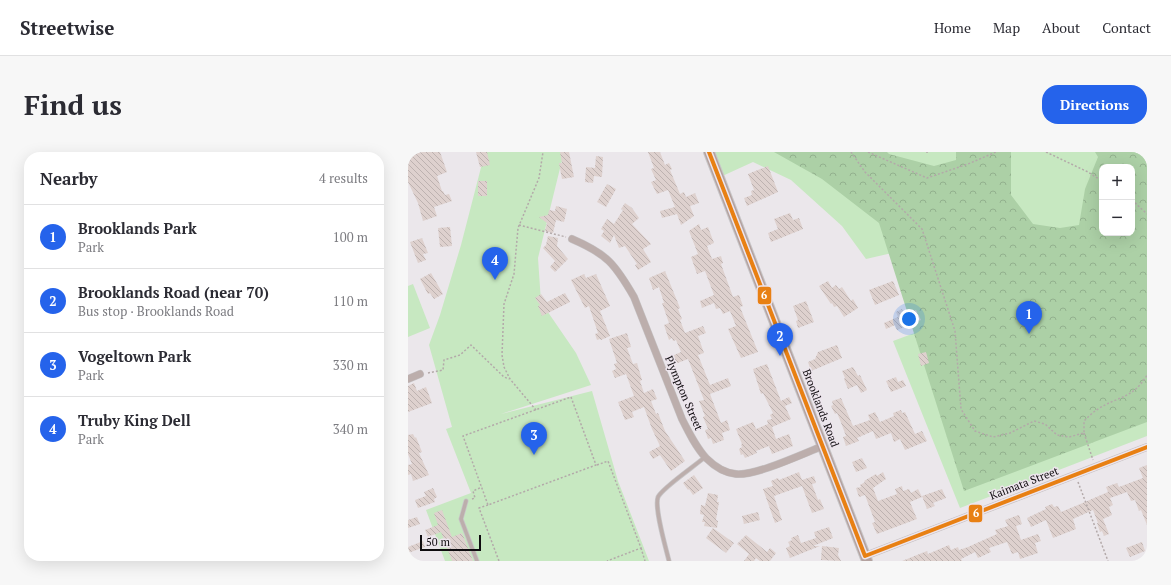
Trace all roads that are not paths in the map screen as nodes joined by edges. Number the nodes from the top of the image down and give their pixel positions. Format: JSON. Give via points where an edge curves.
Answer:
{"nodes":[{"id":1,"x":709,"y":152,"type":"edge"},
{"id":2,"x":572,"y":239,"type":"road end"},
{"id":3,"x":420,"y":374,"type":"road end"},
{"id":4,"x":408,"y":379,"type":"edge"},
{"id":5,"x":823,"y":446,"type":"junction"},
{"id":6,"x":1147,"y":447,"type":"edge"},
{"id":7,"x":705,"y":457,"type":"junction"},
{"id":8,"x":466,"y":501,"type":"road end"},
{"id":9,"x":866,"y":558,"type":"edge"},
{"id":10,"x":477,"y":561,"type":"edge"},
{"id":11,"x":669,"y":561,"type":"edge"}],
"edges":[{"from":1,"to":5,"type":"street","name":"Brooklands Road"},
{"from":2,"to":7,"type":"street","name":"Plympton Street","via":[[603,255],[625,282],[634,297],[682,419]]},
{"from":3,"to":4,"type":"street"},
{"from":5,"to":7,"type":"street","name":"Plympton Street","via":[[745,474],[724,471]]},
{"from":5,"to":9,"type":"street","name":"Brooklands Road"},
{"from":6,"to":9,"type":"street","name":"Kaimata Street"},
{"from":7,"to":11,"type":"lane","via":[[658,497],[657,510]]},
{"from":8,"to":10,"type":"lane","via":[[461,519]]}]}
